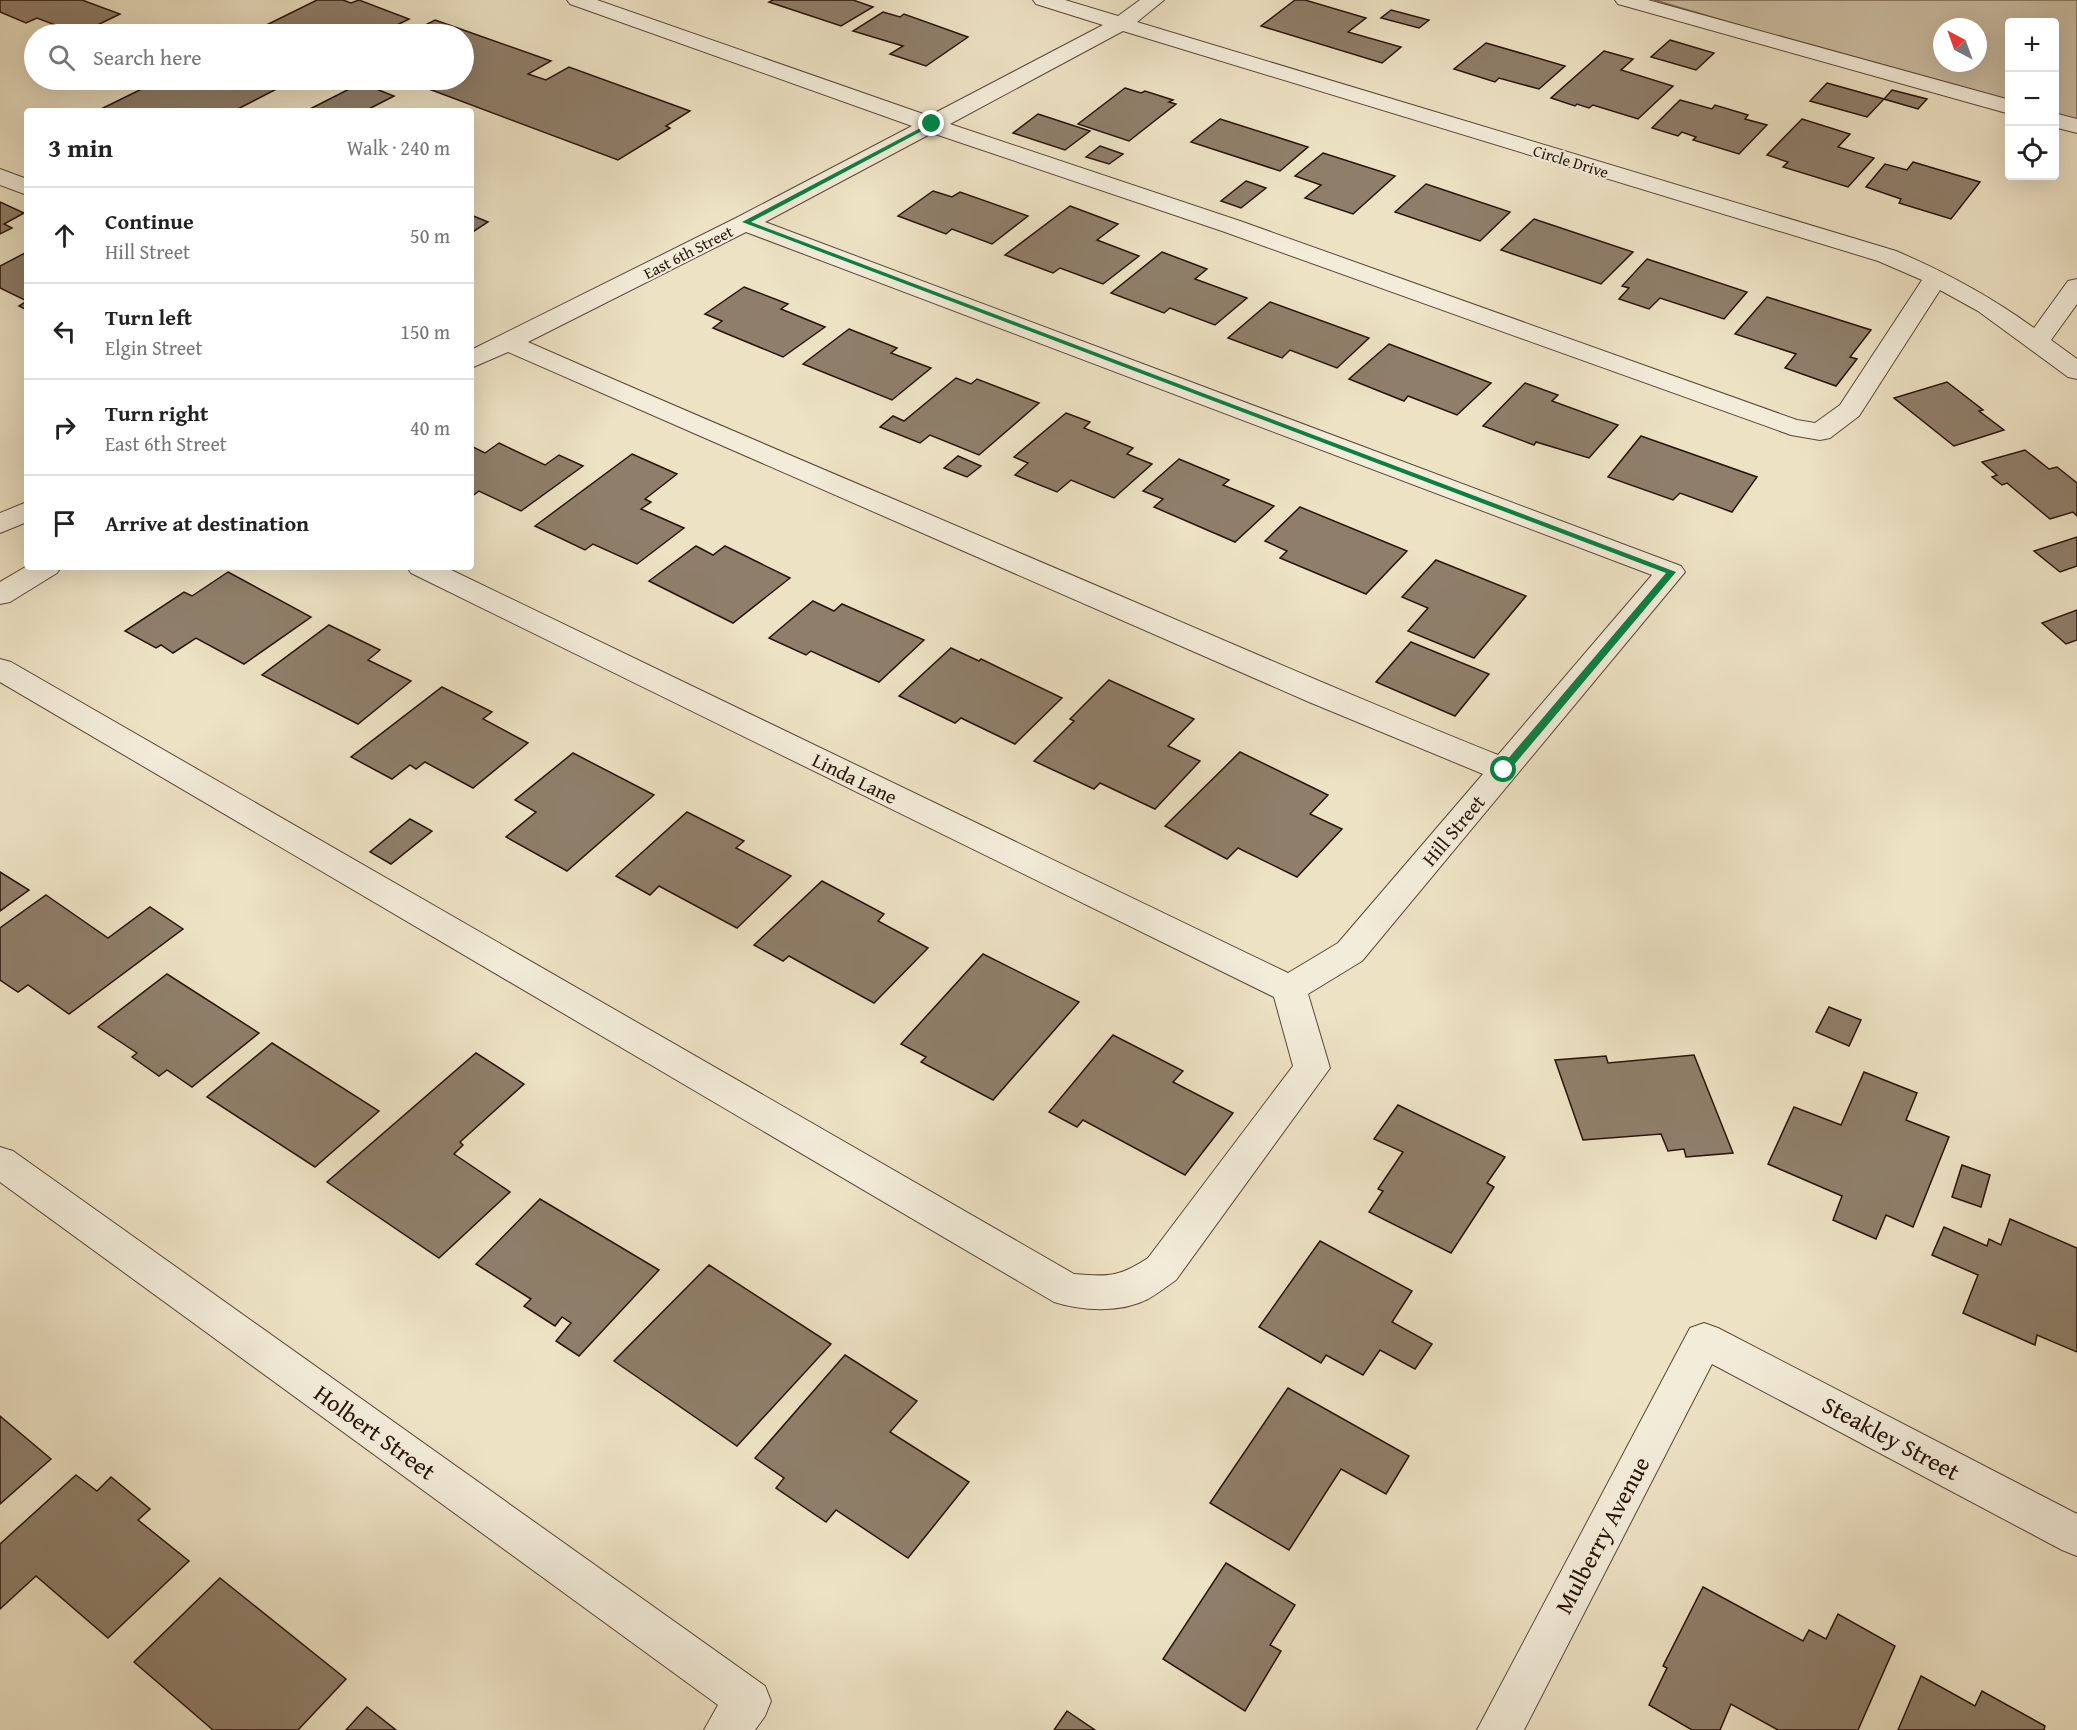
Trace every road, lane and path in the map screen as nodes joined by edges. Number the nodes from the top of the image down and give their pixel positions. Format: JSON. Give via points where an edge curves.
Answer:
{"nodes":[{"id":1,"x":577,"y":0,"type":"edge"},
{"id":2,"x":1042,"y":0,"type":"edge"},
{"id":3,"x":1154,"y":0,"type":"edge"},
{"id":4,"x":1625,"y":0,"type":"edge"},
{"id":5,"x":1119,"y":25,"type":"junction"},
{"id":6,"x":2005,"y":106,"type":"edge"},
{"id":7,"x":2059,"y":121,"type":"edge"},
{"id":8,"x":932,"y":124,"type":"junction"},
{"id":9,"x":2077,"y":126,"type":"edge"},
{"id":10,"x":0,"y":176,"type":"edge"},
{"id":11,"x":24,"y":187,"type":"edge"},
{"id":12,"x":745,"y":222,"type":"junction"},
{"id":13,"x":1936,"y":277,"type":"junction"},
{"id":14,"x":2077,"y":286,"type":"edge"},
{"id":15,"x":507,"y":342,"type":"junction"},
{"id":16,"x":2037,"y":342,"type":"junction"},
{"id":17,"x":474,"y":358,"type":"edge"},
{"id":18,"x":2077,"y":371,"type":"edge"},
{"id":19,"x":24,"y":512,"type":"edge"},
{"id":20,"x":0,"y":524,"type":"edge"},
{"id":21,"x":42,"y":570,"type":"edge"},
{"id":22,"x":427,"y":570,"type":"edge"},
{"id":23,"x":0,"y":595,"type":"edge"},
{"id":24,"x":0,"y":669,"type":"edge"},
{"id":25,"x":1504,"y":770,"type":"junction"},
{"id":26,"x":1289,"y":989,"type":"junction"},
{"id":27,"x":0,"y":1162,"type":"edge"},
{"id":28,"x":1704,"y":1340,"type":"joint"},
{"id":29,"x":2077,"y":1536,"type":"edge"},
{"id":30,"x":738,"y":1715,"type":"edge"},
{"id":31,"x":1500,"y":1730,"type":"edge"}],
"edges":[{"from":1,"to":8,"type":"street"},
{"from":2,"to":5,"type":"street","name":"Circle Drive"},
{"from":3,"to":5,"type":"street","name":"East 6th Street"},
{"from":4,"to":6,"type":"street"},
{"from":5,"to":8,"type":"street","name":"East 6th Street"},
{"from":5,"to":13,"type":"street","name":"Circle Drive","via":[[1887,256]]},
{"from":7,"to":9,"type":"street"},
{"from":8,"to":12,"type":"street","name":"East 6th Street"},
{"from":8,"to":13,"type":"street","via":[[1231,226],[1791,427],[1820,432],[1850,410]]},
{"from":10,"to":11,"type":"street"},
{"from":12,"to":15,"type":"street","name":"East 6th Street"},
{"from":12,"to":25,"type":"street","name":"Hill Street","via":[[1671,572]]},
{"from":13,"to":16,"type":"street","name":"Circle Drive","via":[[1987,306]]},
{"from":14,"to":16,"type":"street"},
{"from":15,"to":17,"type":"street","name":"East 6th Street"},
{"from":15,"to":25,"type":"street","via":[[1320,695]]},
{"from":16,"to":18,"type":"street","name":"Circle Drive"},
{"from":19,"to":20,"type":"street"},
{"from":21,"to":23,"type":"street"},
{"from":22,"to":26,"type":"street","name":"Linda Lane"},
{"from":24,"to":26,"type":"street","via":[[1068,1290],[1101,1293],[1133,1288],[1162,1269],[1312,1068]]},
{"from":25,"to":26,"type":"street","name":"Hill Street","via":[[1350,952]]},
{"from":27,"to":30,"type":"street","name":"Holbert Street"},
{"from":28,"to":29,"type":"street","name":"Steakley Street"},
{"from":28,"to":31,"type":"street","name":"Mulberry Avenue"}]}
